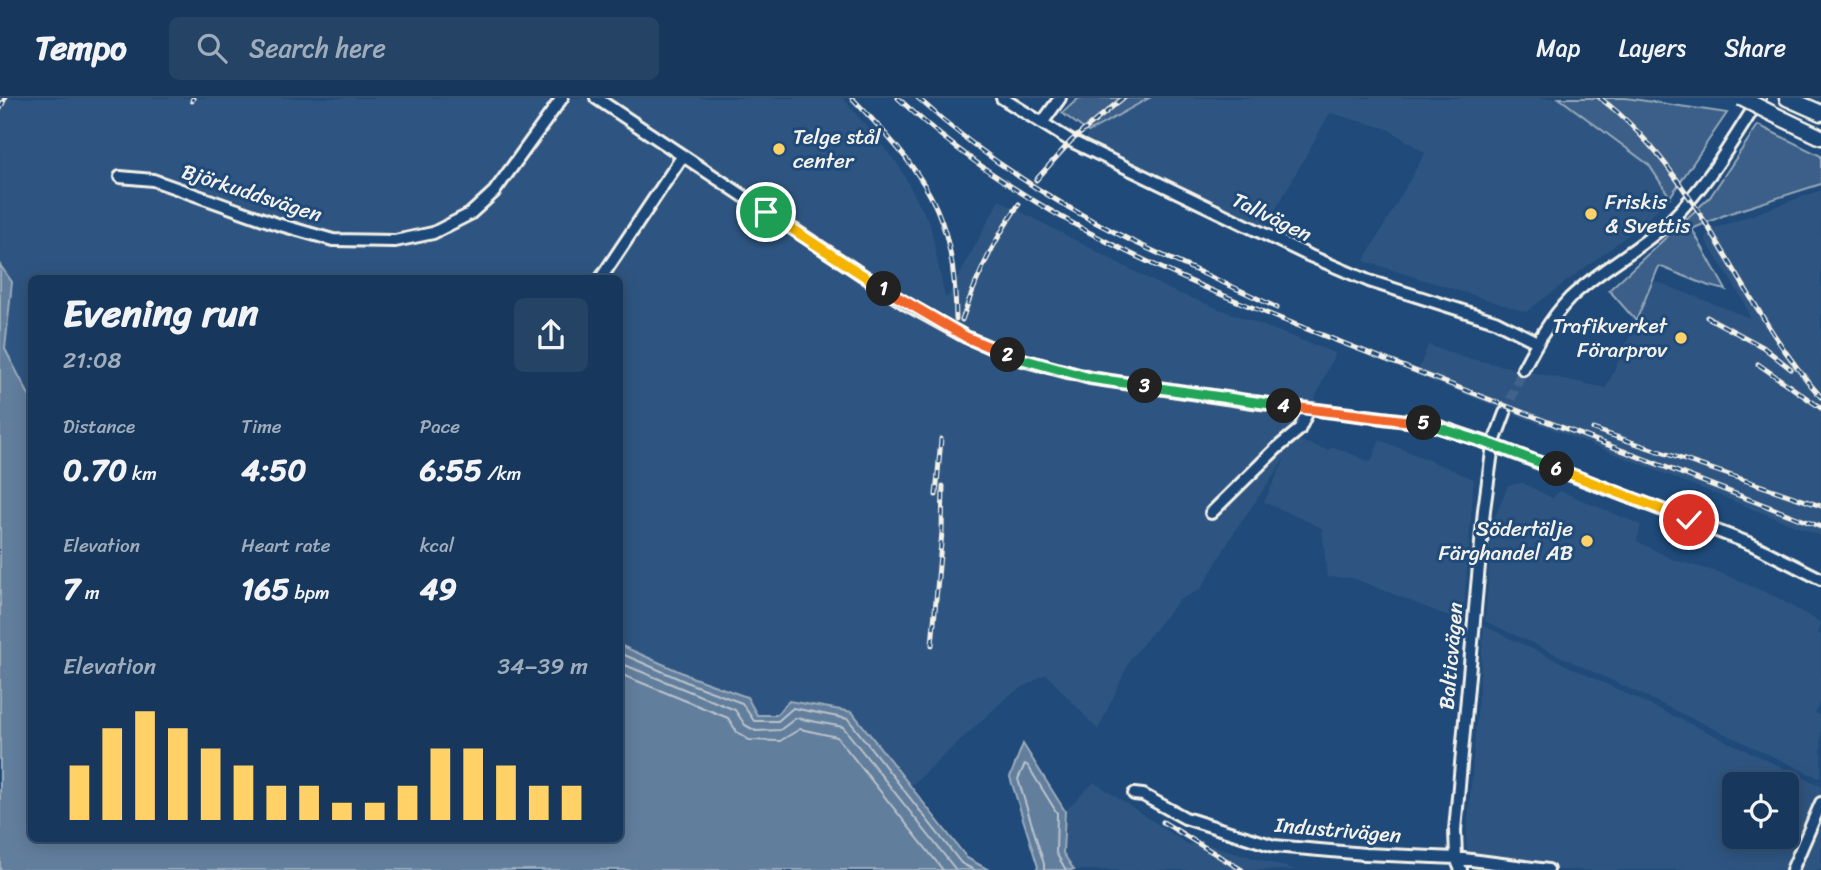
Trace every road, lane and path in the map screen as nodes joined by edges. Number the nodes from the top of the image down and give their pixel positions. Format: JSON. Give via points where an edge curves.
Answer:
{"nodes":[{"id":1,"x":562,"y":98,"type":"edge"},
{"id":2,"x":597,"y":98,"type":"edge"},
{"id":3,"x":1002,"y":98,"type":"edge"},
{"id":4,"x":1741,"y":98,"type":"edge"},
{"id":5,"x":1760,"y":98,"type":"edge"},
{"id":6,"x":1789,"y":99,"type":"edge"},
{"id":7,"x":1055,"y":100,"type":"edge"},
{"id":8,"x":1821,"y":113,"type":"edge"},
{"id":9,"x":1042,"y":123,"type":"junction"},
{"id":10,"x":1821,"y":137,"type":"edge"},
{"id":11,"x":682,"y":157,"type":"junction"},
{"id":12,"x":120,"y":177,"type":"dead end"},
{"id":13,"x":603,"y":275,"type":"edge"},
{"id":14,"x":1537,"y":342,"type":"junction"},
{"id":15,"x":1523,"y":369,"type":"tunnel mouth"},
{"id":16,"x":1309,"y":409,"type":"junction"},
{"id":17,"x":1505,"y":413,"type":"tunnel mouth"},
{"id":18,"x":1493,"y":445,"type":"junction"},
{"id":19,"x":1211,"y":513,"type":"dead end"},
{"id":20,"x":1821,"y":579,"type":"edge"},
{"id":21,"x":1134,"y":794,"type":"dead end"},
{"id":22,"x":1821,"y":803,"type":"edge"},
{"id":23,"x":1455,"y":858,"type":"junction"},
{"id":24,"x":1461,"y":870,"type":"edge"},
{"id":25,"x":1548,"y":870,"type":"edge"},
{"id":26,"x":1792,"y":870,"type":"edge"}],
"edges":[{"from":1,"to":12,"type":"street","name":"Björkuddsvägen","via":[[494,192],[470,214],[433,233],[395,242],[333,240],[153,180]]},
{"from":2,"to":11,"type":"street"},
{"from":3,"to":9,"type":"street","name":"Tallvägen"},
{"from":4,"to":10,"type":"highway","bridge":true},
{"from":5,"to":14,"type":"street","via":[[1688,202],[1654,235],[1570,299]]},
{"from":6,"to":8,"type":"highway"},
{"from":7,"to":9,"type":"street"},
{"from":9,"to":14,"type":"street","name":"Tallvägen","via":[[1070,141],[1310,256],[1369,281],[1494,321]]},
{"from":11,"to":13,"type":"street"},
{"from":11,"to":16,"type":"street","via":[[906,304],[1015,358],[1090,378]]},
{"from":14,"to":15,"type":"street"},
{"from":16,"to":18,"type":"street","via":[[1431,424]]},
{"from":16,"to":19,"type":"street","via":[[1299,430]]},
{"from":17,"to":18,"type":"street","name":"Balticvägen"},
{"from":18,"to":20,"type":"street","via":[[1751,544]]},
{"from":18,"to":23,"type":"street","name":"Balticvägen","via":[[1472,622]]},
{"from":21,"to":23,"type":"street","name":"Industrivägen","via":[[1185,818],[1274,846]]},
{"from":22,"to":26,"type":"street"},
{"from":23,"to":24,"type":"street","name":"Balticvägen"},
{"from":23,"to":25,"type":"street","name":"Industrivägen"}]}
